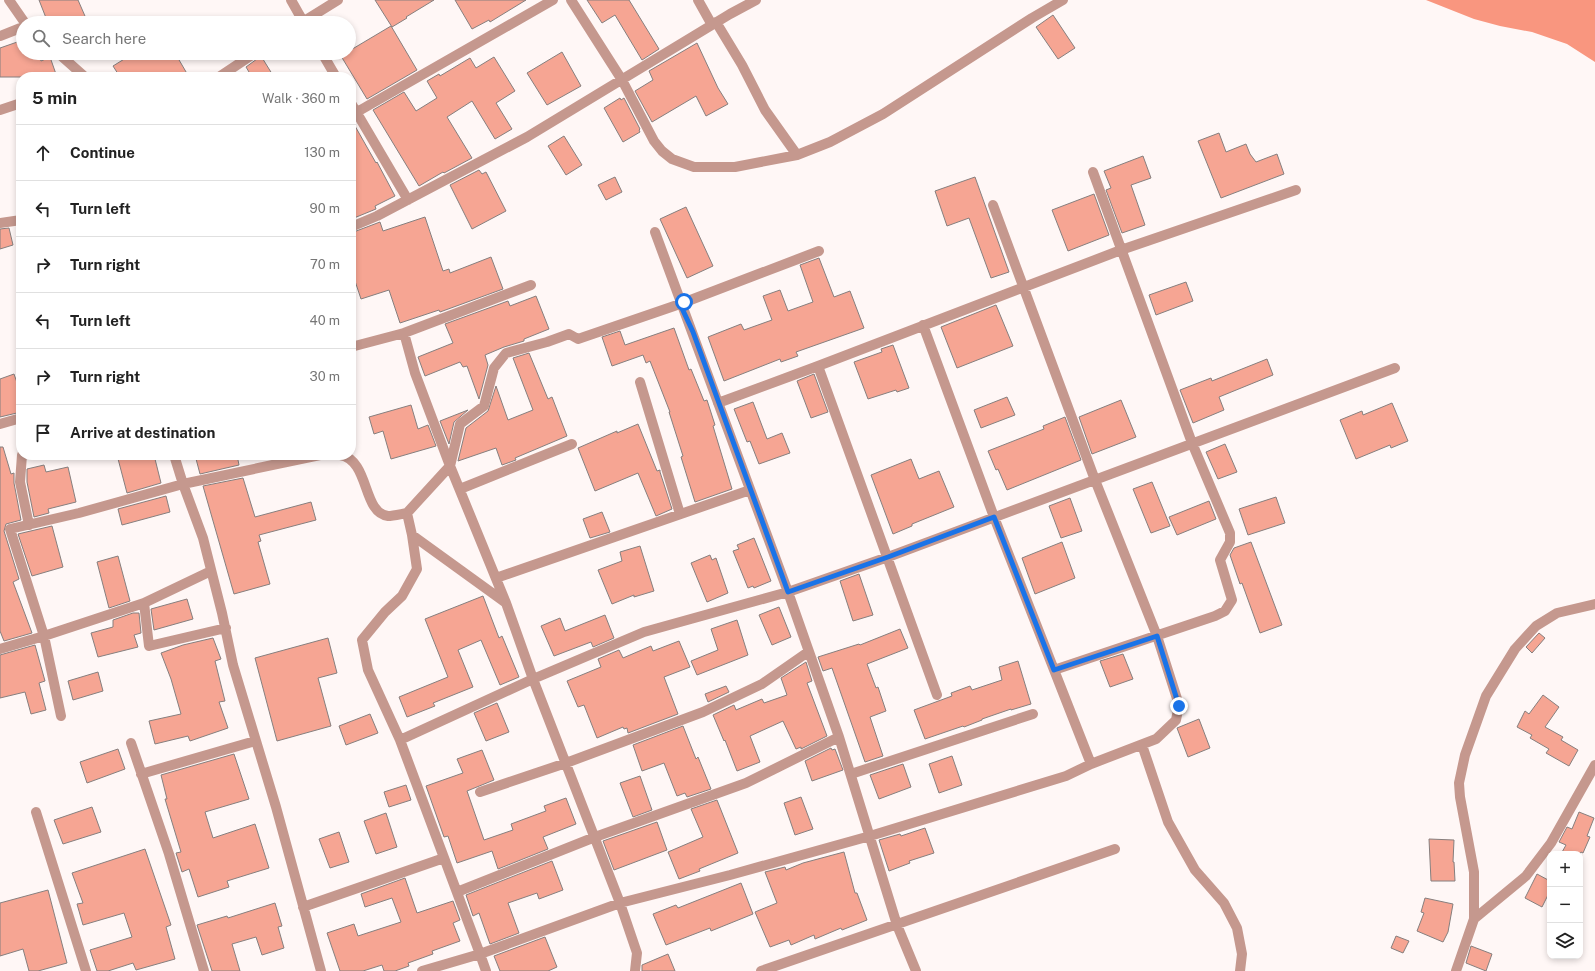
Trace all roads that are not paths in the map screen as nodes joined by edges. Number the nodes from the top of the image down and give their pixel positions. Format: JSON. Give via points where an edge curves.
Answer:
{"nodes":[{"id":1,"x":9,"y":0,"type":"edge"},
{"id":2,"x":291,"y":0,"type":"edge"},
{"id":3,"x":338,"y":0,"type":"edge"},
{"id":4,"x":553,"y":0,"type":"edge"},
{"id":5,"x":571,"y":0,"type":"edge"},
{"id":6,"x":698,"y":0,"type":"edge"},
{"id":7,"x":756,"y":0,"type":"edge"},
{"id":8,"x":1063,"y":0,"type":"edge"},
{"id":9,"x":20,"y":16,"type":"edge"},
{"id":10,"x":300,"y":16,"type":"edge"},
{"id":11,"x":313,"y":16,"type":"edge"},
{"id":12,"x":714,"y":24,"type":"junction"},
{"id":13,"x":16,"y":30,"type":"edge"},
{"id":14,"x":0,"y":36,"type":"edge"},
{"id":15,"x":66,"y":60,"type":"edge"},
{"id":16,"x":244,"y":60,"type":"edge"},
{"id":17,"x":326,"y":60,"type":"edge"},
{"id":18,"x":79,"y":72,"type":"edge"},
{"id":19,"x":226,"y":72,"type":"edge"},
{"id":20,"x":333,"y":72,"type":"edge"},
{"id":21,"x":622,"y":80,"type":"junction"},
{"id":22,"x":16,"y":105,"type":"edge"},
{"id":23,"x":0,"y":110,"type":"edge"},
{"id":24,"x":357,"y":112,"type":"joint"},
{"id":25,"x":797,"y":155,"type":"junction"},
{"id":26,"x":1093,"y":172,"type":"dead end"},
{"id":27,"x":1296,"y":190,"type":"dead end"},
{"id":28,"x":408,"y":200,"type":"junction"},
{"id":29,"x":993,"y":205,"type":"dead end"},
{"id":30,"x":16,"y":220,"type":"edge"},
{"id":31,"x":0,"y":222,"type":"edge"},
{"id":32,"x":356,"y":225,"type":"edge"},
{"id":33,"x":655,"y":232,"type":"dead end"},
{"id":34,"x":1121,"y":250,"type":"junction"},
{"id":35,"x":819,"y":251,"type":"dead end"},
{"id":36,"x":531,"y":285,"type":"dead end"},
{"id":37,"x":1023,"y":288,"type":"junction"},
{"id":38,"x":680,"y":304,"type":"junction"},
{"id":39,"x":923,"y":325,"type":"junction"},
{"id":40,"x":404,"y":333,"type":"junction"},
{"id":41,"x":356,"y":346,"type":"edge"},
{"id":42,"x":818,"y":366,"type":"junction"},
{"id":43,"x":1395,"y":368,"type":"dead end"},
{"id":44,"x":640,"y":382,"type":"dead end"},
{"id":45,"x":718,"y":403,"type":"junction"},
{"id":46,"x":16,"y":419,"type":"edge"},
{"id":47,"x":0,"y":424,"type":"edge"},
{"id":48,"x":1192,"y":443,"type":"junction"},
{"id":49,"x":572,"y":444,"type":"dead end"},
{"id":50,"x":22,"y":460,"type":"edge"},
{"id":51,"x":176,"y":460,"type":"edge"},
{"id":52,"x":285,"y":460,"type":"edge"},
{"id":53,"x":348,"y":460,"type":"edge"},
{"id":54,"x":450,"y":466,"type":"junction"},
{"id":55,"x":1095,"y":480,"type":"junction"},
{"id":56,"x":183,"y":484,"type":"junction"},
{"id":57,"x":460,"y":489,"type":"junction"},
{"id":58,"x":750,"y":490,"type":"junction"},
{"id":59,"x":406,"y":513,"type":"junction"},
{"id":60,"x":680,"y":514,"type":"junction"},
{"id":61,"x":994,"y":517,"type":"junction"},
{"id":62,"x":29,"y":525,"type":"junction"},
{"id":63,"x":5,"y":531,"type":"edge"},
{"id":64,"x":412,"y":535,"type":"junction"},
{"id":65,"x":888,"y":557,"type":"junction"},
{"id":66,"x":211,"y":571,"type":"junction"},
{"id":67,"x":496,"y":578,"type":"junction"},
{"id":68,"x":788,"y":592,"type":"junction"},
{"id":69,"x":144,"y":603,"type":"junction"},
{"id":70,"x":506,"y":603,"type":"junction"},
{"id":71,"x":1595,"y":604,"type":"edge"},
{"id":72,"x":226,"y":628,"type":"junction"},
{"id":73,"x":44,"y":636,"type":"junction"},
{"id":74,"x":1157,"y":636,"type":"junction"},
{"id":75,"x":0,"y":649,"type":"edge"},
{"id":76,"x":808,"y":652,"type":"junction"},
{"id":77,"x":1054,"y":670,"type":"junction"},
{"id":78,"x":533,"y":679,"type":"junction"},
{"id":79,"x":936,"y":695,"type":"dead end"},
{"id":80,"x":1033,"y":714,"type":"dead end"},
{"id":81,"x":61,"y":716,"type":"dead end"},
{"id":82,"x":839,"y":737,"type":"junction"},
{"id":83,"x":400,"y":740,"type":"junction"},
{"id":84,"x":255,"y":741,"type":"junction"},
{"id":85,"x":131,"y":743,"type":"dead end"},
{"id":86,"x":1142,"y":745,"type":"junction"},
{"id":87,"x":566,"y":763,"type":"junction"},
{"id":88,"x":1091,"y":764,"type":"junction"},
{"id":89,"x":1595,"y":765,"type":"edge"},
{"id":90,"x":141,"y":774,"type":"junction"},
{"id":91,"x":851,"y":774,"type":"junction"},
{"id":92,"x":480,"y":792,"type":"dead end"},
{"id":93,"x":36,"y":812,"type":"dead end"},
{"id":94,"x":870,"y":836,"type":"junction"},
{"id":95,"x":595,"y":838,"type":"junction"},
{"id":96,"x":1115,"y":850,"type":"dead end"},
{"id":97,"x":444,"y":858,"type":"junction"},
{"id":98,"x":457,"y":892,"type":"junction"},
{"id":99,"x":620,"y":903,"type":"junction"},
{"id":100,"x":303,"y":907,"type":"junction"},
{"id":101,"x":1474,"y":919,"type":"junction"},
{"id":102,"x":897,"y":925,"type":"junction"},
{"id":103,"x":480,"y":954,"type":"junction"},
{"id":104,"x":86,"y":971,"type":"edge"},
{"id":105,"x":204,"y":971,"type":"edge"},
{"id":106,"x":321,"y":971,"type":"edge"},
{"id":107,"x":422,"y":971,"type":"edge"},
{"id":108,"x":486,"y":971,"type":"edge"},
{"id":109,"x":635,"y":971,"type":"edge"},
{"id":110,"x":761,"y":971,"type":"edge"},
{"id":111,"x":916,"y":971,"type":"edge"},
{"id":112,"x":1240,"y":971,"type":"edge"},
{"id":113,"x":1456,"y":971,"type":"edge"}],
"edges":[{"from":1,"to":9,"type":"street"},
{"from":2,"to":10,"type":"street"},
{"from":3,"to":11,"type":"street"},
{"from":4,"to":24,"type":"street"},
{"from":5,"to":21,"type":"street"},
{"from":6,"to":12,"type":"street"},
{"from":7,"to":12,"type":"street"},
{"from":8,"to":25,"type":"street","via":[[883,114],[830,142]]},
{"from":12,"to":21,"type":"street"},
{"from":12,"to":25,"type":"street","via":[[742,65],[765,110]]},
{"from":13,"to":14,"type":"street"},
{"from":15,"to":18,"type":"street"},
{"from":16,"to":19,"type":"street"},
{"from":17,"to":20,"type":"street"},
{"from":21,"to":25,"type":"street","via":[[654,141],[672,159],[694,167],[735,167]]},
{"from":21,"to":28,"type":"street","via":[[527,137]]},
{"from":22,"to":23,"type":"street"},
{"from":24,"to":28,"type":"street"},
{"from":26,"to":34,"type":"street"},
{"from":27,"to":34,"type":"street"},
{"from":28,"to":32,"type":"street"},
{"from":29,"to":37,"type":"street"},
{"from":30,"to":31,"type":"street"},
{"from":33,"to":38,"type":"street"},
{"from":34,"to":37,"type":"street"},
{"from":34,"to":48,"type":"street"},
{"from":35,"to":38,"type":"street"},
{"from":36,"to":40,"type":"street"},
{"from":37,"to":39,"type":"street"},
{"from":37,"to":55,"type":"street"},
{"from":38,"to":45,"type":"street","via":[[693,332]]},
{"from":38,"to":54,"type":"street","via":[[578,339],[569,334],[506,353],[494,368],[484,406],[460,424]]},
{"from":39,"to":42,"type":"street"},
{"from":39,"to":61,"type":"street"},
{"from":40,"to":41,"type":"street"},
{"from":40,"to":54,"type":"street","via":[[415,373]]},
{"from":42,"to":45,"type":"street"},
{"from":42,"to":65,"type":"street"},
{"from":43,"to":48,"type":"street"},
{"from":44,"to":60,"type":"street"},
{"from":45,"to":58,"type":"street"},
{"from":46,"to":47,"type":"street"},
{"from":48,"to":55,"type":"street"},
{"from":48,"to":74,"type":"street","via":[[1230,533],[1230,542],[1220,560],[1232,600],[1225,611],[1215,616]]},
{"from":49,"to":57,"type":"street"},
{"from":50,"to":62,"type":"street","via":[[20,482]]},
{"from":51,"to":56,"type":"street"},
{"from":52,"to":56,"type":"street"},
{"from":53,"to":59,"type":"street","via":[[380,513],[388,516]]},
{"from":54,"to":57,"type":"street"},
{"from":54,"to":59,"type":"street"},
{"from":55,"to":61,"type":"street"},
{"from":55,"to":74,"type":"street"},
{"from":56,"to":62,"type":"street"},
{"from":56,"to":66,"type":"street","via":[[203,538]]},
{"from":57,"to":67,"type":"street"},
{"from":58,"to":60,"type":"street"},
{"from":58,"to":68,"type":"street"},
{"from":59,"to":64,"type":"street"},
{"from":60,"to":67,"type":"street"},
{"from":61,"to":65,"type":"street"},
{"from":61,"to":77,"type":"street"},
{"from":62,"to":63,"type":"street"},
{"from":63,"to":73,"type":"street"},
{"from":64,"to":70,"type":"street"},
{"from":64,"to":83,"type":"street","via":[[417,569],[402,596],[362,640],[368,670]]},
{"from":65,"to":68,"type":"street"},
{"from":65,"to":79,"type":"street"},
{"from":66,"to":69,"type":"street"},
{"from":66,"to":72,"type":"street"},
{"from":67,"to":70,"type":"street"},
{"from":68,"to":76,"type":"street"},
{"from":68,"to":78,"type":"street","via":[[644,632]]},
{"from":69,"to":72,"type":"street","via":[[149,646]]},
{"from":69,"to":73,"type":"street"},
{"from":70,"to":78,"type":"street"},
{"from":71,"to":101,"type":"street","via":[[1557,612],[1536,626],[1515,649],[1486,696],[1465,755],[1459,783],[1474,872]]},
{"from":72,"to":84,"type":"street","via":[[237,681]]},
{"from":73,"to":75,"type":"street"},
{"from":73,"to":81,"type":"street"},
{"from":74,"to":77,"type":"street"},
{"from":74,"to":86,"type":"street","via":[[1179,706],[1176,720],[1164,733]]},
{"from":76,"to":82,"type":"street"},
{"from":76,"to":87,"type":"street","via":[[762,684],[703,712]]},
{"from":77,"to":88,"type":"street"},
{"from":78,"to":83,"type":"street"},
{"from":78,"to":87,"type":"street"},
{"from":80,"to":91,"type":"street"},
{"from":82,"to":91,"type":"street"},
{"from":82,"to":95,"type":"street","via":[[746,783]]},
{"from":83,"to":97,"type":"street"},
{"from":84,"to":90,"type":"street"},
{"from":84,"to":100,"type":"street"},
{"from":85,"to":90,"type":"street"},
{"from":86,"to":88,"type":"street"},
{"from":86,"to":112,"type":"street","via":[[1168,822],[1195,870],[1224,903],[1237,928],[1242,954]]},
{"from":87,"to":92,"type":"street"},
{"from":87,"to":95,"type":"street"},
{"from":88,"to":94,"type":"street","via":[[1066,776]]},
{"from":89,"to":101,"type":"street","via":[[1551,843],[1526,876]]},
{"from":90,"to":105,"type":"street","via":[[169,854]]},
{"from":91,"to":94,"type":"street"},
{"from":93,"to":104,"type":"street"},
{"from":94,"to":99,"type":"street"},
{"from":94,"to":102,"type":"street"},
{"from":95,"to":98,"type":"street"},
{"from":95,"to":99,"type":"street"},
{"from":96,"to":102,"type":"street"},
{"from":97,"to":98,"type":"street"},
{"from":97,"to":100,"type":"street"},
{"from":98,"to":103,"type":"street"},
{"from":99,"to":103,"type":"street"},
{"from":99,"to":109,"type":"street","via":[[637,953]]},
{"from":100,"to":106,"type":"street"},
{"from":101,"to":113,"type":"street"},
{"from":102,"to":110,"type":"street"},
{"from":102,"to":111,"type":"street"},
{"from":103,"to":107,"type":"street"},
{"from":103,"to":108,"type":"street"}]}
